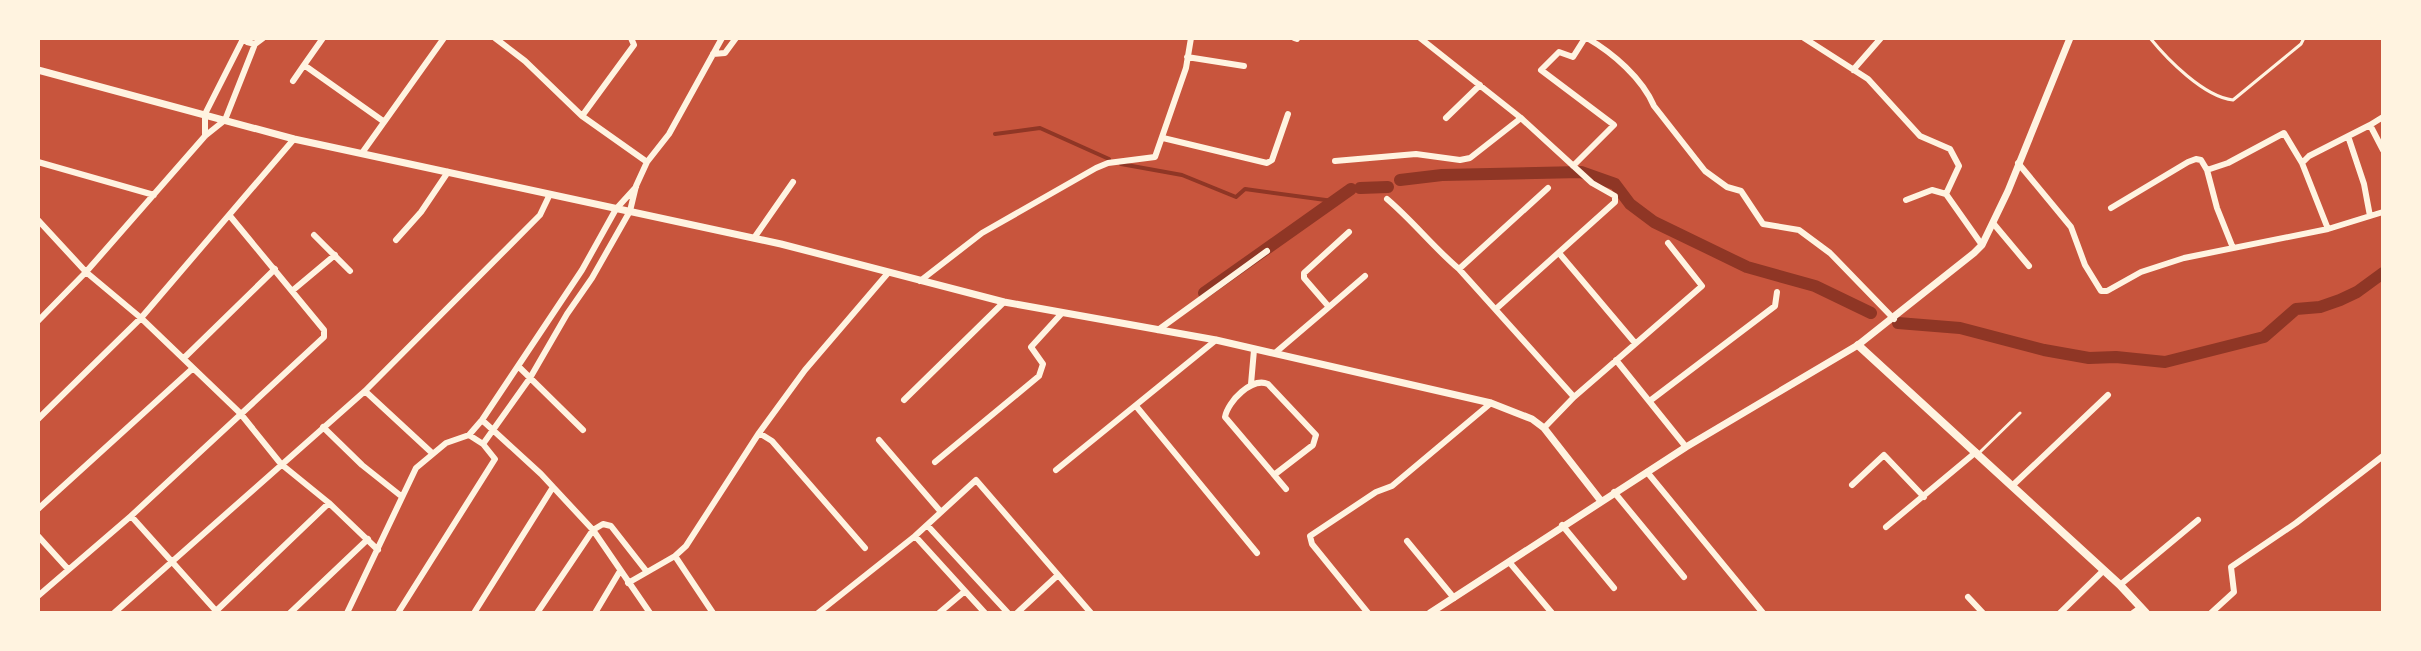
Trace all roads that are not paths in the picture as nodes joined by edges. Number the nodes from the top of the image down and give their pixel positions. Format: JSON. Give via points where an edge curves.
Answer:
{"nodes":[{"id":1,"x":243,"y":38,"type":"edge"},
{"id":2,"x":263,"y":38,"type":"edge"},
{"id":3,"x":323,"y":38,"type":"edge"},
{"id":4,"x":444,"y":38,"type":"edge"},
{"id":5,"x":495,"y":38,"type":"edge"},
{"id":6,"x":631,"y":38,"type":"edge"},
{"id":7,"x":722,"y":38,"type":"edge"},
{"id":8,"x":736,"y":38,"type":"edge"},
{"id":9,"x":1191,"y":38,"type":"edge"},
{"id":10,"x":1420,"y":38,"type":"edge"},
{"id":11,"x":1586,"y":38,"type":"edge"},
{"id":12,"x":1804,"y":38,"type":"edge"},
{"id":13,"x":1881,"y":38,"type":"edge"},
{"id":14,"x":2070,"y":38,"type":"edge"},
{"id":15,"x":2150,"y":38,"type":"edge"},
{"id":16,"x":2304,"y":38,"type":"edge"},
{"id":17,"x":255,"y":44,"type":"junction"},
{"id":18,"x":713,"y":54,"type":"junction"},
{"id":19,"x":1187,"y":57,"type":"junction"},
{"id":20,"x":304,"y":65,"type":"junction"},
{"id":21,"x":1244,"y":66,"type":"dead end"},
{"id":22,"x":1853,"y":70,"type":"junction"},
{"id":23,"x":40,"y":73,"type":"edge"},
{"id":24,"x":293,"y":81,"type":"dead end"},
{"id":25,"x":1480,"y":85,"type":"junction"},
{"id":26,"x":205,"y":114,"type":"junction"},
{"id":27,"x":1288,"y":114,"type":"dead end"},
{"id":28,"x":582,"y":116,"type":"junction"},
{"id":29,"x":2383,"y":117,"type":"edge"},
{"id":30,"x":1446,"y":118,"type":"dead end"},
{"id":31,"x":1521,"y":118,"type":"junction"},
{"id":32,"x":225,"y":120,"type":"junction"},
{"id":33,"x":383,"y":121,"type":"junction"},
{"id":34,"x":2370,"y":125,"type":"junction"},
{"id":35,"x":205,"y":136,"type":"junction"},
{"id":36,"x":2348,"y":136,"type":"junction"},
{"id":37,"x":1163,"y":138,"type":"junction"},
{"id":38,"x":294,"y":139,"type":"junction"},
{"id":39,"x":2383,"y":150,"type":"edge"},
{"id":40,"x":362,"y":153,"type":"junction"},
{"id":41,"x":1335,"y":161,"type":"dead end"},
{"id":42,"x":38,"y":162,"type":"edge"},
{"id":43,"x":647,"y":162,"type":"junction"},
{"id":44,"x":2018,"y":163,"type":"junction"},
{"id":45,"x":2302,"y":163,"type":"junction"},
{"id":46,"x":1576,"y":169,"type":"junction"},
{"id":47,"x":2207,"y":170,"type":"junction"},
{"id":48,"x":448,"y":172,"type":"junction"},
{"id":49,"x":793,"y":182,"type":"dead end"},
{"id":50,"x":636,"y":188,"type":"junction"},
{"id":51,"x":1548,"y":188,"type":"dead end"},
{"id":52,"x":550,"y":194,"type":"junction"},
{"id":53,"x":1946,"y":194,"type":"junction"},
{"id":54,"x":154,"y":195,"type":"junction"},
{"id":55,"x":1387,"y":199,"type":"dead end"},
{"id":56,"x":1906,"y":200,"type":"dead end"},
{"id":57,"x":2111,"y":208,"type":"dead end"},
{"id":58,"x":616,"y":209,"type":"junction"},
{"id":59,"x":630,"y":211,"type":"junction"},
{"id":60,"x":2383,"y":212,"type":"edge"},
{"id":61,"x":230,"y":216,"type":"junction"},
{"id":62,"x":2370,"y":216,"type":"junction"},
{"id":63,"x":38,"y":220,"type":"edge"},
{"id":64,"x":1993,"y":223,"type":"junction"},
{"id":65,"x":2328,"y":229,"type":"junction"},
{"id":66,"x":1349,"y":232,"type":"dead end"},
{"id":67,"x":314,"y":235,"type":"dead end"},
{"id":68,"x":754,"y":238,"type":"junction"},
{"id":69,"x":396,"y":240,"type":"dead end"},
{"id":70,"x":1668,"y":243,"type":"dead end"},
{"id":71,"x":1982,"y":245,"type":"junction"},
{"id":72,"x":2233,"y":248,"type":"junction"},
{"id":73,"x":1267,"y":251,"type":"dead end"},
{"id":74,"x":1559,"y":253,"type":"junction"},
{"id":75,"x":335,"y":255,"type":"junction"},
{"id":76,"x":2029,"y":266,"type":"dead end"},
{"id":77,"x":275,"y":269,"type":"junction"},
{"id":78,"x":1459,"y":269,"type":"junction"},
{"id":79,"x":350,"y":271,"type":"dead end"},
{"id":80,"x":86,"y":272,"type":"junction"},
{"id":81,"x":888,"y":273,"type":"junction"},
{"id":82,"x":1365,"y":276,"type":"dead end"},
{"id":83,"x":920,"y":281,"type":"junction"},
{"id":84,"x":292,"y":291,"type":"junction"},
{"id":85,"x":1777,"y":292,"type":"dead end"},
{"id":86,"x":1004,"y":302,"type":"junction"},
{"id":87,"x":556,"y":306,"type":"junction"},
{"id":88,"x":1329,"y":307,"type":"junction"},
{"id":89,"x":38,"y":308,"type":"edge"},
{"id":90,"x":1497,"y":308,"type":"junction"},
{"id":91,"x":1062,"y":313,"type":"junction"},
{"id":92,"x":44,"y":314,"type":"junction"},
{"id":93,"x":567,"y":314,"type":"junction"},
{"id":94,"x":141,"y":318,"type":"junction"},
{"id":95,"x":1894,"y":319,"type":"junction"},
{"id":96,"x":38,"y":321,"type":"edge"},
{"id":97,"x":1158,"y":330,"type":"junction"},
{"id":98,"x":1216,"y":340,"type":"junction"},
{"id":99,"x":1635,"y":343,"type":"junction"},
{"id":100,"x":1858,"y":345,"type":"junction"},
{"id":101,"x":1254,"y":350,"type":"junction"},
{"id":102,"x":1275,"y":353,"type":"junction"},
{"id":103,"x":184,"y":358,"type":"junction"},
{"id":104,"x":1616,"y":360,"type":"junction"},
{"id":105,"x":518,"y":366,"type":"junction"},
{"id":106,"x":192,"y":369,"type":"junction"},
{"id":107,"x":530,"y":378,"type":"junction"},
{"id":108,"x":1251,"y":384,"type":"junction"},
{"id":109,"x":365,"y":391,"type":"junction"},
{"id":110,"x":2108,"y":395,"type":"dead end"},
{"id":111,"x":1574,"y":397,"type":"junction"},
{"id":112,"x":904,"y":400,"type":"dead end"},
{"id":113,"x":1651,"y":400,"type":"junction"},
{"id":114,"x":1491,"y":403,"type":"junction"},
{"id":115,"x":1136,"y":406,"type":"junction"},
{"id":116,"x":240,"y":413,"type":"junction"},
{"id":117,"x":2020,"y":413,"type":"dead end"},
{"id":118,"x":38,"y":419,"type":"edge"},
{"id":119,"x":482,"y":420,"type":"junction"},
{"id":120,"x":323,"y":427,"type":"junction"},
{"id":121,"x":1544,"y":428,"type":"junction"},
{"id":122,"x":583,"y":430,"type":"dead end"},
{"id":123,"x":494,"y":431,"type":"junction"},
{"id":124,"x":759,"y":433,"type":"junction"},
{"id":125,"x":469,"y":435,"type":"junction"},
{"id":126,"x":879,"y":440,"type":"dead end"},
{"id":127,"x":483,"y":444,"type":"junction"},
{"id":128,"x":507,"y":444,"type":"junction"},
{"id":129,"x":1686,"y":447,"type":"junction"},
{"id":130,"x":432,"y":453,"type":"junction"},
{"id":131,"x":1977,"y":453,"type":"junction"},
{"id":132,"x":2383,"y":456,"type":"edge"},
{"id":133,"x":495,"y":459,"type":"junction"},
{"id":134,"x":935,"y":462,"type":"dead end"},
{"id":135,"x":281,"y":464,"type":"junction"},
{"id":136,"x":1056,"y":470,"type":"dead end"},
{"id":137,"x":1647,"y":472,"type":"junction"},
{"id":138,"x":1274,"y":475,"type":"junction"},
{"id":139,"x":1852,"y":485,"type":"dead end"},
{"id":140,"x":2012,"y":486,"type":"junction"},
{"id":141,"x":553,"y":487,"type":"junction"},
{"id":142,"x":1286,"y":489,"type":"dead end"},
{"id":143,"x":1614,"y":492,"type":"junction"},
{"id":144,"x":401,"y":496,"type":"junction"},
{"id":145,"x":1924,"y":497,"type":"junction"},
{"id":146,"x":1601,"y":501,"type":"junction"},
{"id":147,"x":329,"y":503,"type":"junction"},
{"id":148,"x":38,"y":509,"type":"edge"},
{"id":149,"x":941,"y":512,"type":"junction"},
{"id":150,"x":131,"y":516,"type":"junction"},
{"id":151,"x":2198,"y":520,"type":"dead end"},
{"id":152,"x":927,"y":525,"type":"junction"},
{"id":153,"x":1562,"y":525,"type":"junction"},
{"id":154,"x":1886,"y":527,"type":"dead end"},
{"id":155,"x":593,"y":530,"type":"junction"},
{"id":156,"x":38,"y":536,"type":"edge"},
{"id":157,"x":915,"y":536,"type":"junction"},
{"id":158,"x":368,"y":539,"type":"junction"},
{"id":159,"x":1407,"y":541,"type":"dead end"},
{"id":160,"x":865,"y":548,"type":"dead end"},
{"id":161,"x":378,"y":550,"type":"junction"},
{"id":162,"x":1257,"y":553,"type":"dead end"},
{"id":163,"x":675,"y":556,"type":"junction"},
{"id":164,"x":173,"y":563,"type":"junction"},
{"id":165,"x":1510,"y":563,"type":"junction"},
{"id":166,"x":68,"y":569,"type":"junction"},
{"id":167,"x":620,"y":571,"type":"junction"},
{"id":168,"x":2103,"y":571,"type":"junction"},
{"id":169,"x":647,"y":572,"type":"junction"},
{"id":170,"x":1058,"y":575,"type":"junction"},
{"id":171,"x":1684,"y":577,"type":"dead end"},
{"id":172,"x":628,"y":583,"type":"junction"},
{"id":173,"x":2120,"y":585,"type":"junction"},
{"id":174,"x":1614,"y":588,"type":"dead end"},
{"id":175,"x":965,"y":591,"type":"junction"},
{"id":176,"x":38,"y":596,"type":"edge"},
{"id":177,"x":1968,"y":597,"type":"dead end"},
{"id":178,"x":1454,"y":598,"type":"junction"},
{"id":179,"x":2140,"y":611,"type":"edge"},
{"id":180,"x":216,"y":612,"type":"edge"},
{"id":181,"x":114,"y":613,"type":"edge"},
{"id":182,"x":290,"y":613,"type":"edge"},
{"id":183,"x":347,"y":613,"type":"edge"},
{"id":184,"x":398,"y":613,"type":"edge"},
{"id":185,"x":474,"y":613,"type":"edge"},
{"id":186,"x":537,"y":613,"type":"edge"},
{"id":187,"x":595,"y":613,"type":"edge"},
{"id":188,"x":650,"y":613,"type":"edge"},
{"id":189,"x":713,"y":613,"type":"edge"},
{"id":190,"x":818,"y":613,"type":"edge"},
{"id":191,"x":939,"y":613,"type":"edge"},
{"id":192,"x":985,"y":613,"type":"edge"},
{"id":193,"x":1008,"y":613,"type":"edge"},
{"id":194,"x":1017,"y":613,"type":"edge"},
{"id":195,"x":1091,"y":613,"type":"edge"},
{"id":196,"x":1368,"y":613,"type":"edge"},
{"id":197,"x":1430,"y":613,"type":"edge"},
{"id":198,"x":1552,"y":613,"type":"edge"},
{"id":199,"x":1763,"y":613,"type":"edge"},
{"id":200,"x":1983,"y":613,"type":"edge"},
{"id":201,"x":2060,"y":613,"type":"edge"},
{"id":202,"x":2211,"y":613,"type":"edge"}],
"edges":[{"from":1,"to":17,"type":"street"},
{"from":1,"to":26,"type":"street"},
{"from":2,"to":17,"type":"street"},
{"from":3,"to":20,"type":"street"},
{"from":4,"to":33,"type":"street"},
{"from":5,"to":28,"type":"street"},
{"from":6,"to":28,"type":"street","via":[[634,45]]},
{"from":7,"to":18,"type":"street"},
{"from":8,"to":18,"type":"street","via":[[725,53]]},
{"from":9,"to":19,"type":"street"},
{"from":10,"to":25,"type":"street"},
{"from":11,"to":46,"type":"street","via":[[1573,57],[1559,52],[1541,70],[1614,125]]},
{"from":11,"to":95,"type":"street","via":[[1608,50],[1649,94],[1705,171],[1741,191],[1763,224],[1799,230],[1830,253]]},
{"from":12,"to":22,"type":"street"},
{"from":13,"to":22,"type":"street"},
{"from":14,"to":44,"type":"street"},
{"from":15,"to":16,"type":"lane","via":[[2184,72],[2233,100]]},
{"from":17,"to":32,"type":"street"},
{"from":18,"to":43,"type":"street","via":[[669,134]]},
{"from":19,"to":21,"type":"street"},
{"from":19,"to":37,"type":"street"},
{"from":20,"to":24,"type":"street"},
{"from":20,"to":33,"type":"street"},
{"from":22,"to":53,"type":"street","via":[[1868,79],[1920,136],[1950,149],[1959,166]]},
{"from":23,"to":26,"type":"street"},
{"from":25,"to":30,"type":"street"},
{"from":25,"to":31,"type":"street"},
{"from":26,"to":32,"type":"street"},
{"from":26,"to":35,"type":"street"},
{"from":27,"to":37,"type":"street","via":[[1267,163]]},
{"from":28,"to":43,"type":"street"},
{"from":29,"to":34,"type":"street"},
{"from":31,"to":41,"type":"street","via":[[1470,158],[1416,154]]},
{"from":31,"to":46,"type":"street"},
{"from":32,"to":35,"type":"street"},
{"from":32,"to":38,"type":"street"},
{"from":33,"to":40,"type":"street"},
{"from":34,"to":36,"type":"street"},
{"from":34,"to":39,"type":"street"},
{"from":35,"to":54,"type":"street"},
{"from":36,"to":45,"type":"street"},
{"from":36,"to":62,"type":"street"},
{"from":37,"to":83,"type":"street","via":[[1153,158],[1096,168],[982,233]]},
{"from":38,"to":40,"type":"street"},
{"from":38,"to":61,"type":"street"},
{"from":40,"to":48,"type":"street"},
{"from":42,"to":54,"type":"street"},
{"from":43,"to":50,"type":"street"},
{"from":44,"to":64,"type":"street"},
{"from":44,"to":72,"type":"street","via":[[2071,227],[2101,291],[2141,272]]},
{"from":45,"to":47,"type":"street","via":[[2284,133]]},
{"from":45,"to":65,"type":"street"},
{"from":46,"to":74,"type":"street","via":[[1615,196],[1615,202]]},
{"from":47,"to":57,"type":"street","via":[[2196,159]]},
{"from":47,"to":72,"type":"street"},
{"from":48,"to":52,"type":"street"},
{"from":48,"to":69,"type":"street"},
{"from":49,"to":68,"type":"street"},
{"from":50,"to":58,"type":"street"},
{"from":50,"to":59,"type":"street"},
{"from":51,"to":78,"type":"street"},
{"from":52,"to":58,"type":"street"},
{"from":52,"to":109,"type":"street","via":[[540,215]]},
{"from":53,"to":56,"type":"street","via":[[1932,190]]},
{"from":53,"to":71,"type":"street"},
{"from":54,"to":80,"type":"street"},
{"from":55,"to":78,"type":"street"},
{"from":58,"to":59,"type":"street"},
{"from":58,"to":87,"type":"street"},
{"from":59,"to":68,"type":"street"},
{"from":59,"to":93,"type":"street"},
{"from":60,"to":62,"type":"street"},
{"from":61,"to":77,"type":"street"},
{"from":61,"to":94,"type":"street"},
{"from":62,"to":65,"type":"street"},
{"from":63,"to":80,"type":"street"},
{"from":64,"to":71,"type":"street"},
{"from":64,"to":76,"type":"street"},
{"from":65,"to":72,"type":"street"},
{"from":66,"to":88,"type":"street","via":[[1304,273]]},
{"from":67,"to":75,"type":"street"},
{"from":68,"to":81,"type":"street"},
{"from":70,"to":99,"type":"street","via":[[1702,286]]},
{"from":71,"to":95,"type":"street"},
{"from":73,"to":97,"type":"street"},
{"from":74,"to":90,"type":"street"},
{"from":74,"to":99,"type":"street"},
{"from":75,"to":79,"type":"street"},
{"from":75,"to":84,"type":"street"},
{"from":77,"to":84,"type":"street"},
{"from":77,"to":103,"type":"street"},
{"from":78,"to":90,"type":"street"},
{"from":80,"to":92,"type":"street"},
{"from":80,"to":94,"type":"street"},
{"from":81,"to":83,"type":"street"},
{"from":81,"to":124,"type":"street"},
{"from":82,"to":88,"type":"street"},
{"from":83,"to":86,"type":"street"},
{"from":84,"to":116,"type":"street","via":[[324,337]]},
{"from":85,"to":113,"type":"street","via":[[1775,306]]},
{"from":86,"to":91,"type":"street"},
{"from":86,"to":112,"type":"street"},
{"from":87,"to":93,"type":"street"},
{"from":87,"to":105,"type":"street"},
{"from":88,"to":102,"type":"street"},
{"from":89,"to":92,"type":"street"},
{"from":90,"to":111,"type":"street"},
{"from":91,"to":97,"type":"street"},
{"from":91,"to":134,"type":"street","via":[[1031,347],[1043,364],[1039,376]]},
{"from":92,"to":96,"type":"street"},
{"from":93,"to":107,"type":"street"},
{"from":94,"to":103,"type":"street"},
{"from":94,"to":118,"type":"street"},
{"from":95,"to":100,"type":"street"},
{"from":97,"to":98,"type":"street"},
{"from":98,"to":101,"type":"street"},
{"from":98,"to":115,"type":"street"},
{"from":99,"to":104,"type":"street"},
{"from":100,"to":129,"type":"street"},
{"from":100,"to":131,"type":"main road"},
{"from":101,"to":102,"type":"street"},
{"from":101,"to":108,"type":"street"},
{"from":102,"to":114,"type":"street"},
{"from":103,"to":106,"type":"street"},
{"from":104,"to":111,"type":"street"},
{"from":104,"to":113,"type":"street"},
{"from":105,"to":107,"type":"street"},
{"from":105,"to":119,"type":"street"},
{"from":106,"to":116,"type":"street"},
{"from":106,"to":148,"type":"street"},
{"from":107,"to":122,"type":"street"},
{"from":107,"to":123,"type":"street"},
{"from":108,"to":138,"type":"street","via":[[1230,404],[1225,417]]},
{"from":108,"to":138,"type":"street","via":[[1268,384],[1316,435],[1313,445]]},
{"from":109,"to":120,"type":"street"},
{"from":109,"to":130,"type":"street"},
{"from":110,"to":140,"type":"street"},
{"from":111,"to":121,"type":"street"},
{"from":113,"to":129,"type":"street"},
{"from":114,"to":121,"type":"street"},
{"from":114,"to":196,"type":"street","via":[[1392,486],[1309,540]]},
{"from":115,"to":136,"type":"street"},
{"from":115,"to":162,"type":"street"},
{"from":116,"to":135,"type":"street"},
{"from":116,"to":150,"type":"street"},
{"from":117,"to":131,"type":"lane"},
{"from":119,"to":123,"type":"street"},
{"from":119,"to":125,"type":"street"},
{"from":120,"to":135,"type":"street"},
{"from":120,"to":144,"type":"street"},
{"from":121,"to":146,"type":"street"},
{"from":123,"to":127,"type":"street"},
{"from":123,"to":128,"type":"street"},
{"from":124,"to":160,"type":"street","via":[[772,441]]},
{"from":124,"to":163,"type":"street"},
{"from":125,"to":127,"type":"street"},
{"from":125,"to":130,"type":"street"},
{"from":126,"to":149,"type":"street"},
{"from":127,"to":133,"type":"street"},
{"from":128,"to":133,"type":"street"},
{"from":128,"to":141,"type":"street"},
{"from":129,"to":137,"type":"street"},
{"from":130,"to":144,"type":"street","via":[[410,476]]},
{"from":131,"to":140,"type":"main road"},
{"from":131,"to":145,"type":"street"},
{"from":132,"to":202,"type":"street","via":[[2231,567],[2234,592]]},
{"from":133,"to":184,"type":"street"},
{"from":135,"to":147,"type":"street"},
{"from":135,"to":164,"type":"street"},
{"from":137,"to":143,"type":"street"},
{"from":137,"to":199,"type":"street"},
{"from":138,"to":142,"type":"street"},
{"from":139,"to":145,"type":"street","via":[[1884,455]]},
{"from":140,"to":168,"type":"main road"},
{"from":141,"to":155,"type":"street"},
{"from":141,"to":185,"type":"street"},
{"from":143,"to":146,"type":"street"},
{"from":143,"to":171,"type":"street"},
{"from":144,"to":161,"type":"street"},
{"from":145,"to":154,"type":"street"},
{"from":146,"to":153,"type":"street"},
{"from":147,"to":158,"type":"street"},
{"from":147,"to":180,"type":"street"},
{"from":149,"to":152,"type":"street"},
{"from":149,"to":170,"type":"street","via":[[976,480]]},
{"from":150,"to":164,"type":"street"},
{"from":150,"to":166,"type":"street"},
{"from":151,"to":173,"type":"street"},
{"from":152,"to":157,"type":"street"},
{"from":152,"to":193,"type":"street"},
{"from":153,"to":165,"type":"street"},
{"from":153,"to":174,"type":"street"},
{"from":155,"to":167,"type":"street"},
{"from":155,"to":169,"type":"street","via":[[609,524]]},
{"from":155,"to":186,"type":"street"},
{"from":156,"to":166,"type":"street"},
{"from":157,"to":175,"type":"street"},
{"from":157,"to":190,"type":"street"},
{"from":158,"to":161,"type":"street"},
{"from":158,"to":182,"type":"street"},
{"from":159,"to":178,"type":"street"},
{"from":161,"to":183,"type":"street"},
{"from":163,"to":169,"type":"street"},
{"from":163,"to":189,"type":"street"},
{"from":164,"to":180,"type":"street"},
{"from":164,"to":181,"type":"street"},
{"from":165,"to":178,"type":"street"},
{"from":165,"to":198,"type":"street"},
{"from":166,"to":176,"type":"street"},
{"from":167,"to":172,"type":"street"},
{"from":167,"to":187,"type":"street"},
{"from":168,"to":173,"type":"main road"},
{"from":168,"to":201,"type":"street"},
{"from":169,"to":172,"type":"street"},
{"from":170,"to":194,"type":"street"},
{"from":170,"to":195,"type":"street"},
{"from":172,"to":188,"type":"street"},
{"from":173,"to":179,"type":"main road"},
{"from":175,"to":191,"type":"street"},
{"from":175,"to":192,"type":"street"},
{"from":177,"to":200,"type":"street"},
{"from":178,"to":197,"type":"street"}]}
